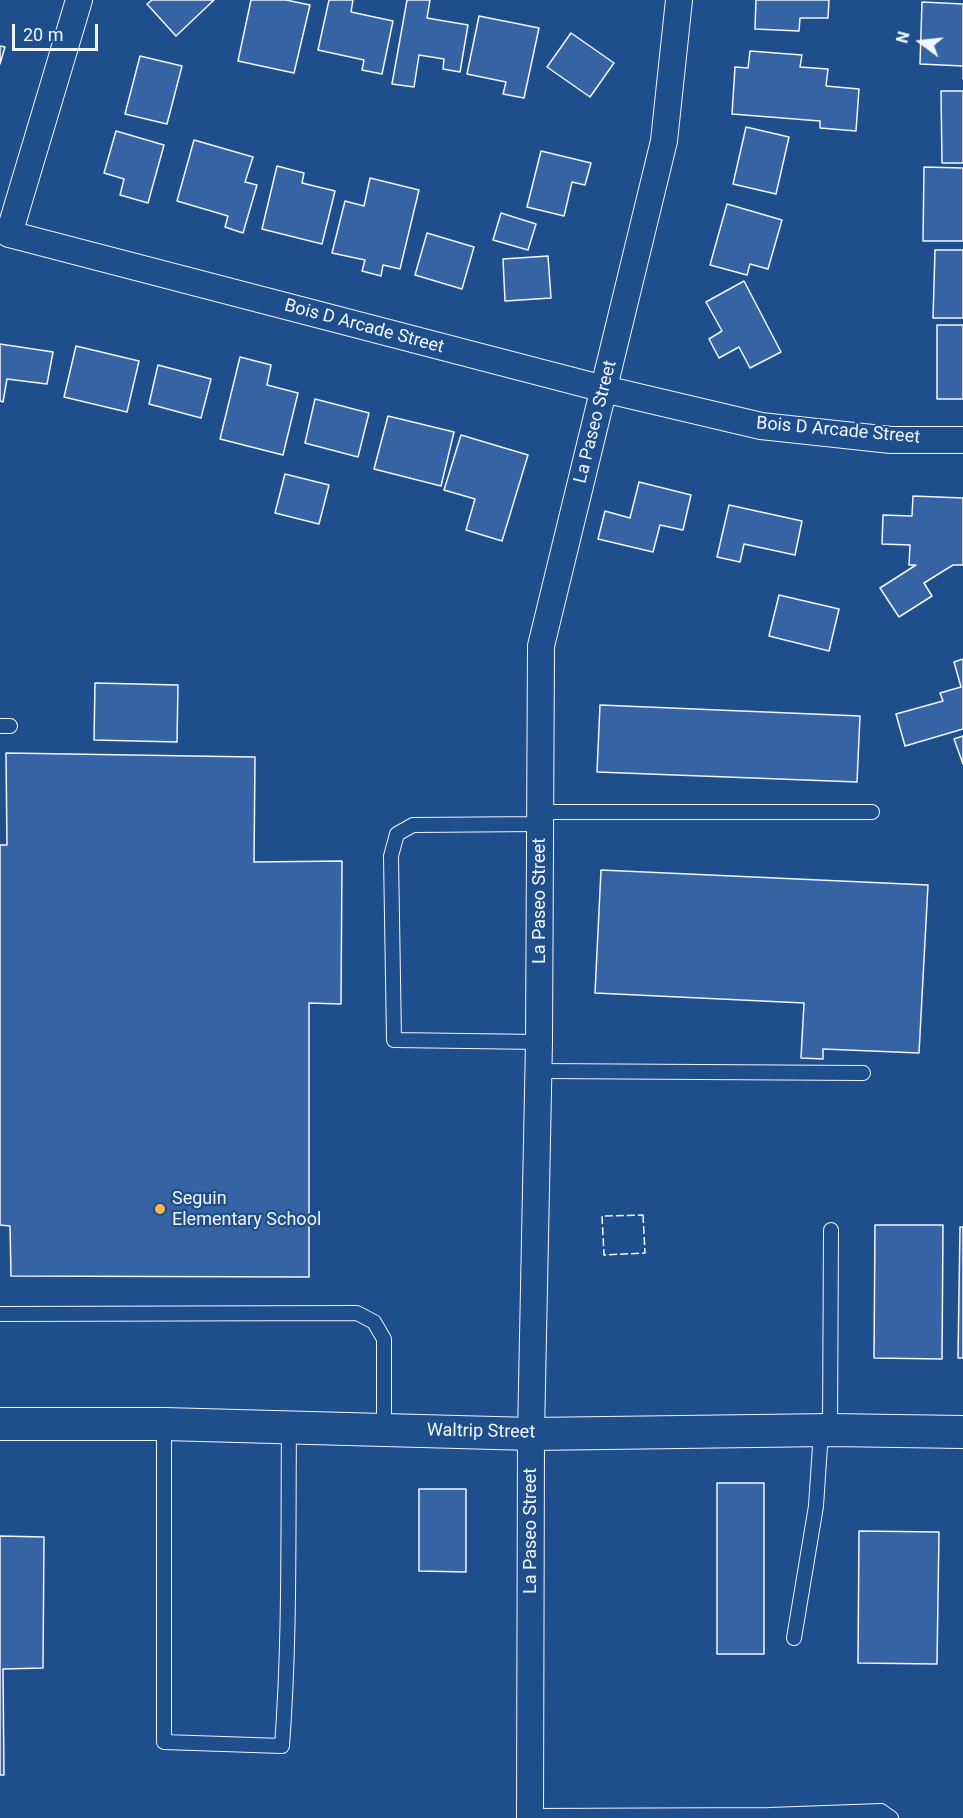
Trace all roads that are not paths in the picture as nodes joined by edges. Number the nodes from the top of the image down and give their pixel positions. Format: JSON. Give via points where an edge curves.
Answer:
{"nodes":[{"id":1,"x":79,"y":0,"type":"edge"},
{"id":2,"x":679,"y":0,"type":"edge"},
{"id":3,"x":604,"y":389,"type":"junction"},
{"id":4,"x":963,"y":440,"type":"edge"},
{"id":5,"x":872,"y":812,"type":"dead end"},
{"id":6,"x":540,"y":818,"type":"junction"},
{"id":7,"x":539,"y":1042,"type":"junction"},
{"id":8,"x":539,"y":1071,"type":"junction"},
{"id":9,"x":863,"y":1073,"type":"dead end"},
{"id":10,"x":831,"y":1230,"type":"dead end"},
{"id":11,"x":0,"y":1314,"type":"edge"},
{"id":12,"x":0,"y":1424,"type":"edge"},
{"id":13,"x":164,"y":1424,"type":"junction"},
{"id":14,"x":289,"y":1427,"type":"junction"},
{"id":15,"x":384,"y":1430,"type":"junction"},
{"id":16,"x":825,"y":1430,"type":"junction"},
{"id":17,"x":963,"y":1432,"type":"edge"},
{"id":18,"x":531,"y":1434,"type":"junction"},
{"id":19,"x":794,"y":1638,"type":"dead end"},
{"id":20,"x":530,"y":1817,"type":"edge"},
{"id":21,"x":891,"y":1818,"type":"edge"}],
"edges":[{"from":1,"to":3,"type":"street","name":"Bois D Arcade Street","via":[[9,234]]},
{"from":2,"to":3,"type":"street","name":"La Paseo Street","via":[[664,141]]},
{"from":3,"to":4,"type":"street","name":"Bois D Arcade Street","via":[[761,426],[891,440]]},
{"from":3,"to":6,"type":"street","name":"La Paseo Street","via":[[541,646]]},
{"from":5,"to":6,"type":"lane"},
{"from":6,"to":7,"type":"street","name":"La Paseo Street"},
{"from":6,"to":7,"type":"lane","via":[[413,825],[397,834],[391,856],[394,1040]]},
{"from":7,"to":8,"type":"street","name":"La Paseo Street"},
{"from":8,"to":9,"type":"lane"},
{"from":8,"to":18,"type":"street","name":"La Paseo Street"},
{"from":10,"to":16,"type":"lane"},
{"from":11,"to":15,"type":"lane","via":[[357,1313],[374,1322],[384,1339]]},
{"from":12,"to":13,"type":"street","name":"Waltrip Street"},
{"from":13,"to":14,"type":"street","name":"Waltrip Street"},
{"from":13,"to":14,"type":"lane","via":[[164,1742],[282,1746]]},
{"from":14,"to":15,"type":"street","name":"Waltrip Street"},
{"from":15,"to":18,"type":"street","name":"Waltrip Street"},
{"from":16,"to":17,"type":"street","name":"Waltrip Street"},
{"from":16,"to":18,"type":"street","name":"Waltrip Street"},
{"from":16,"to":19,"type":"lane"},
{"from":18,"to":20,"type":"street","name":"La Paseo Street"},
{"from":20,"to":21,"type":"lane","via":[[881,1811]]}]}
